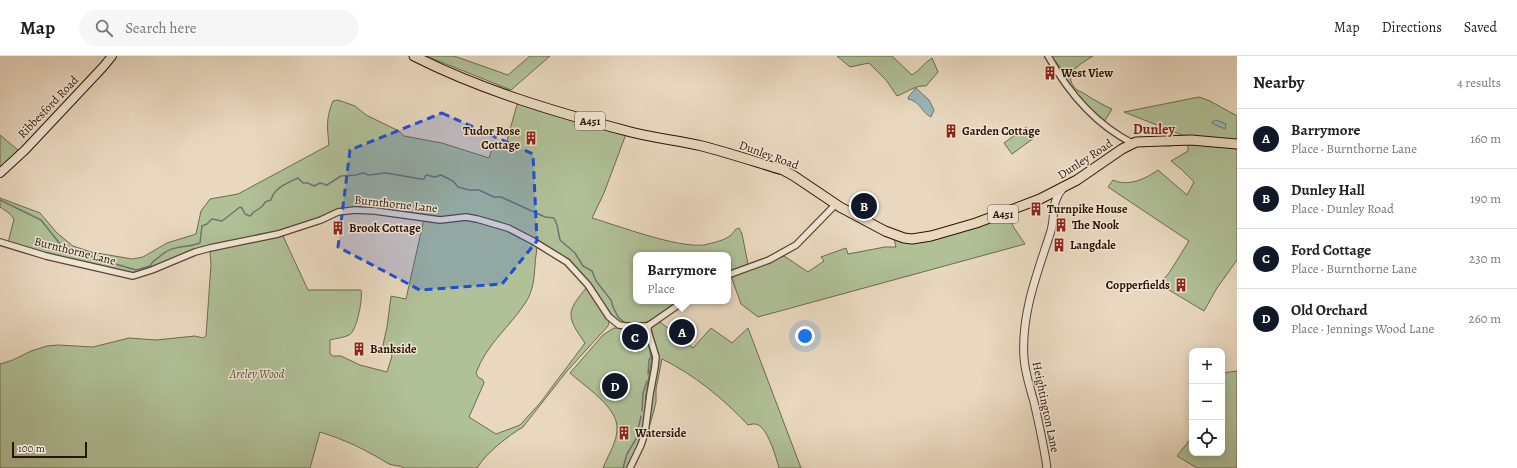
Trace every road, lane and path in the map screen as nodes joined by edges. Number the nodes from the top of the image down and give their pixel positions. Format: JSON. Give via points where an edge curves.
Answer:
{"nodes":[{"id":1,"x":112,"y":56,"type":"edge"},
{"id":2,"x":414,"y":56,"type":"edge"},
{"id":3,"x":1048,"y":56,"type":"edge"},
{"id":4,"x":1132,"y":143,"type":"junction"},
{"id":5,"x":1237,"y":144,"type":"edge"},
{"id":6,"x":0,"y":173,"type":"edge"},
{"id":7,"x":1065,"y":187,"type":"junction"},
{"id":8,"x":1040,"y":199,"type":"junction"},
{"id":9,"x":836,"y":204,"type":"junction"},
{"id":10,"x":1054,"y":210,"type":"junction"},
{"id":11,"x":0,"y":242,"type":"edge"},
{"id":12,"x":731,"y":274,"type":"edge"},
{"id":13,"x":680,"y":304,"type":"edge"},
{"id":14,"x":648,"y":326,"type":"junction"},
{"id":15,"x":630,"y":468,"type":"edge"},
{"id":16,"x":1047,"y":468,"type":"edge"}],
"edges":[{"from":1,"to":6,"type":"main road","name":"Ribbesford Road","via":[[25,150]]},
{"from":2,"to":9,"type":"main road","name":"Dunley Road","number":"A451","via":[[494,90],[547,108],[629,132],[701,146],[783,170]]},
{"from":3,"to":4,"type":"street","via":[[1082,106],[1107,127]]},
{"from":4,"to":5,"type":"main road","name":"Dunley Road","number":"A451","via":[[1173,140]]},
{"from":4,"to":7,"type":"main road","name":"Dunley Road","number":"A451"},
{"from":7,"to":8,"type":"main road","name":"Dunley Road","number":"A451"},
{"from":7,"to":10,"type":"street","name":"Heightington Lane","via":[[1056,197]]},
{"from":8,"to":9,"type":"main road","name":"Dunley Road","number":"A451","via":[[976,223],[912,239],[885,232]]},
{"from":8,"to":10,"type":"street","via":[[1050,203]]},
{"from":9,"to":12,"type":"street","via":[[796,245],[769,260]]},
{"from":10,"to":16,"type":"street","name":"Heightington Lane","via":[[1052,228],[1029,302],[1024,348],[1025,368]]},
{"from":11,"to":14,"type":"street","name":"Burnthorne Lane","via":[[46,256],[133,276],[195,252],[278,234],[338,212],[375,211],[440,220],[471,218],[508,228],[534,240],[567,262],[588,285],[615,322],[626,326]]},
{"from":13,"to":14,"type":"street"},
{"from":14,"to":15,"type":"street","via":[[656,357],[655,367],[645,433]]}]}
